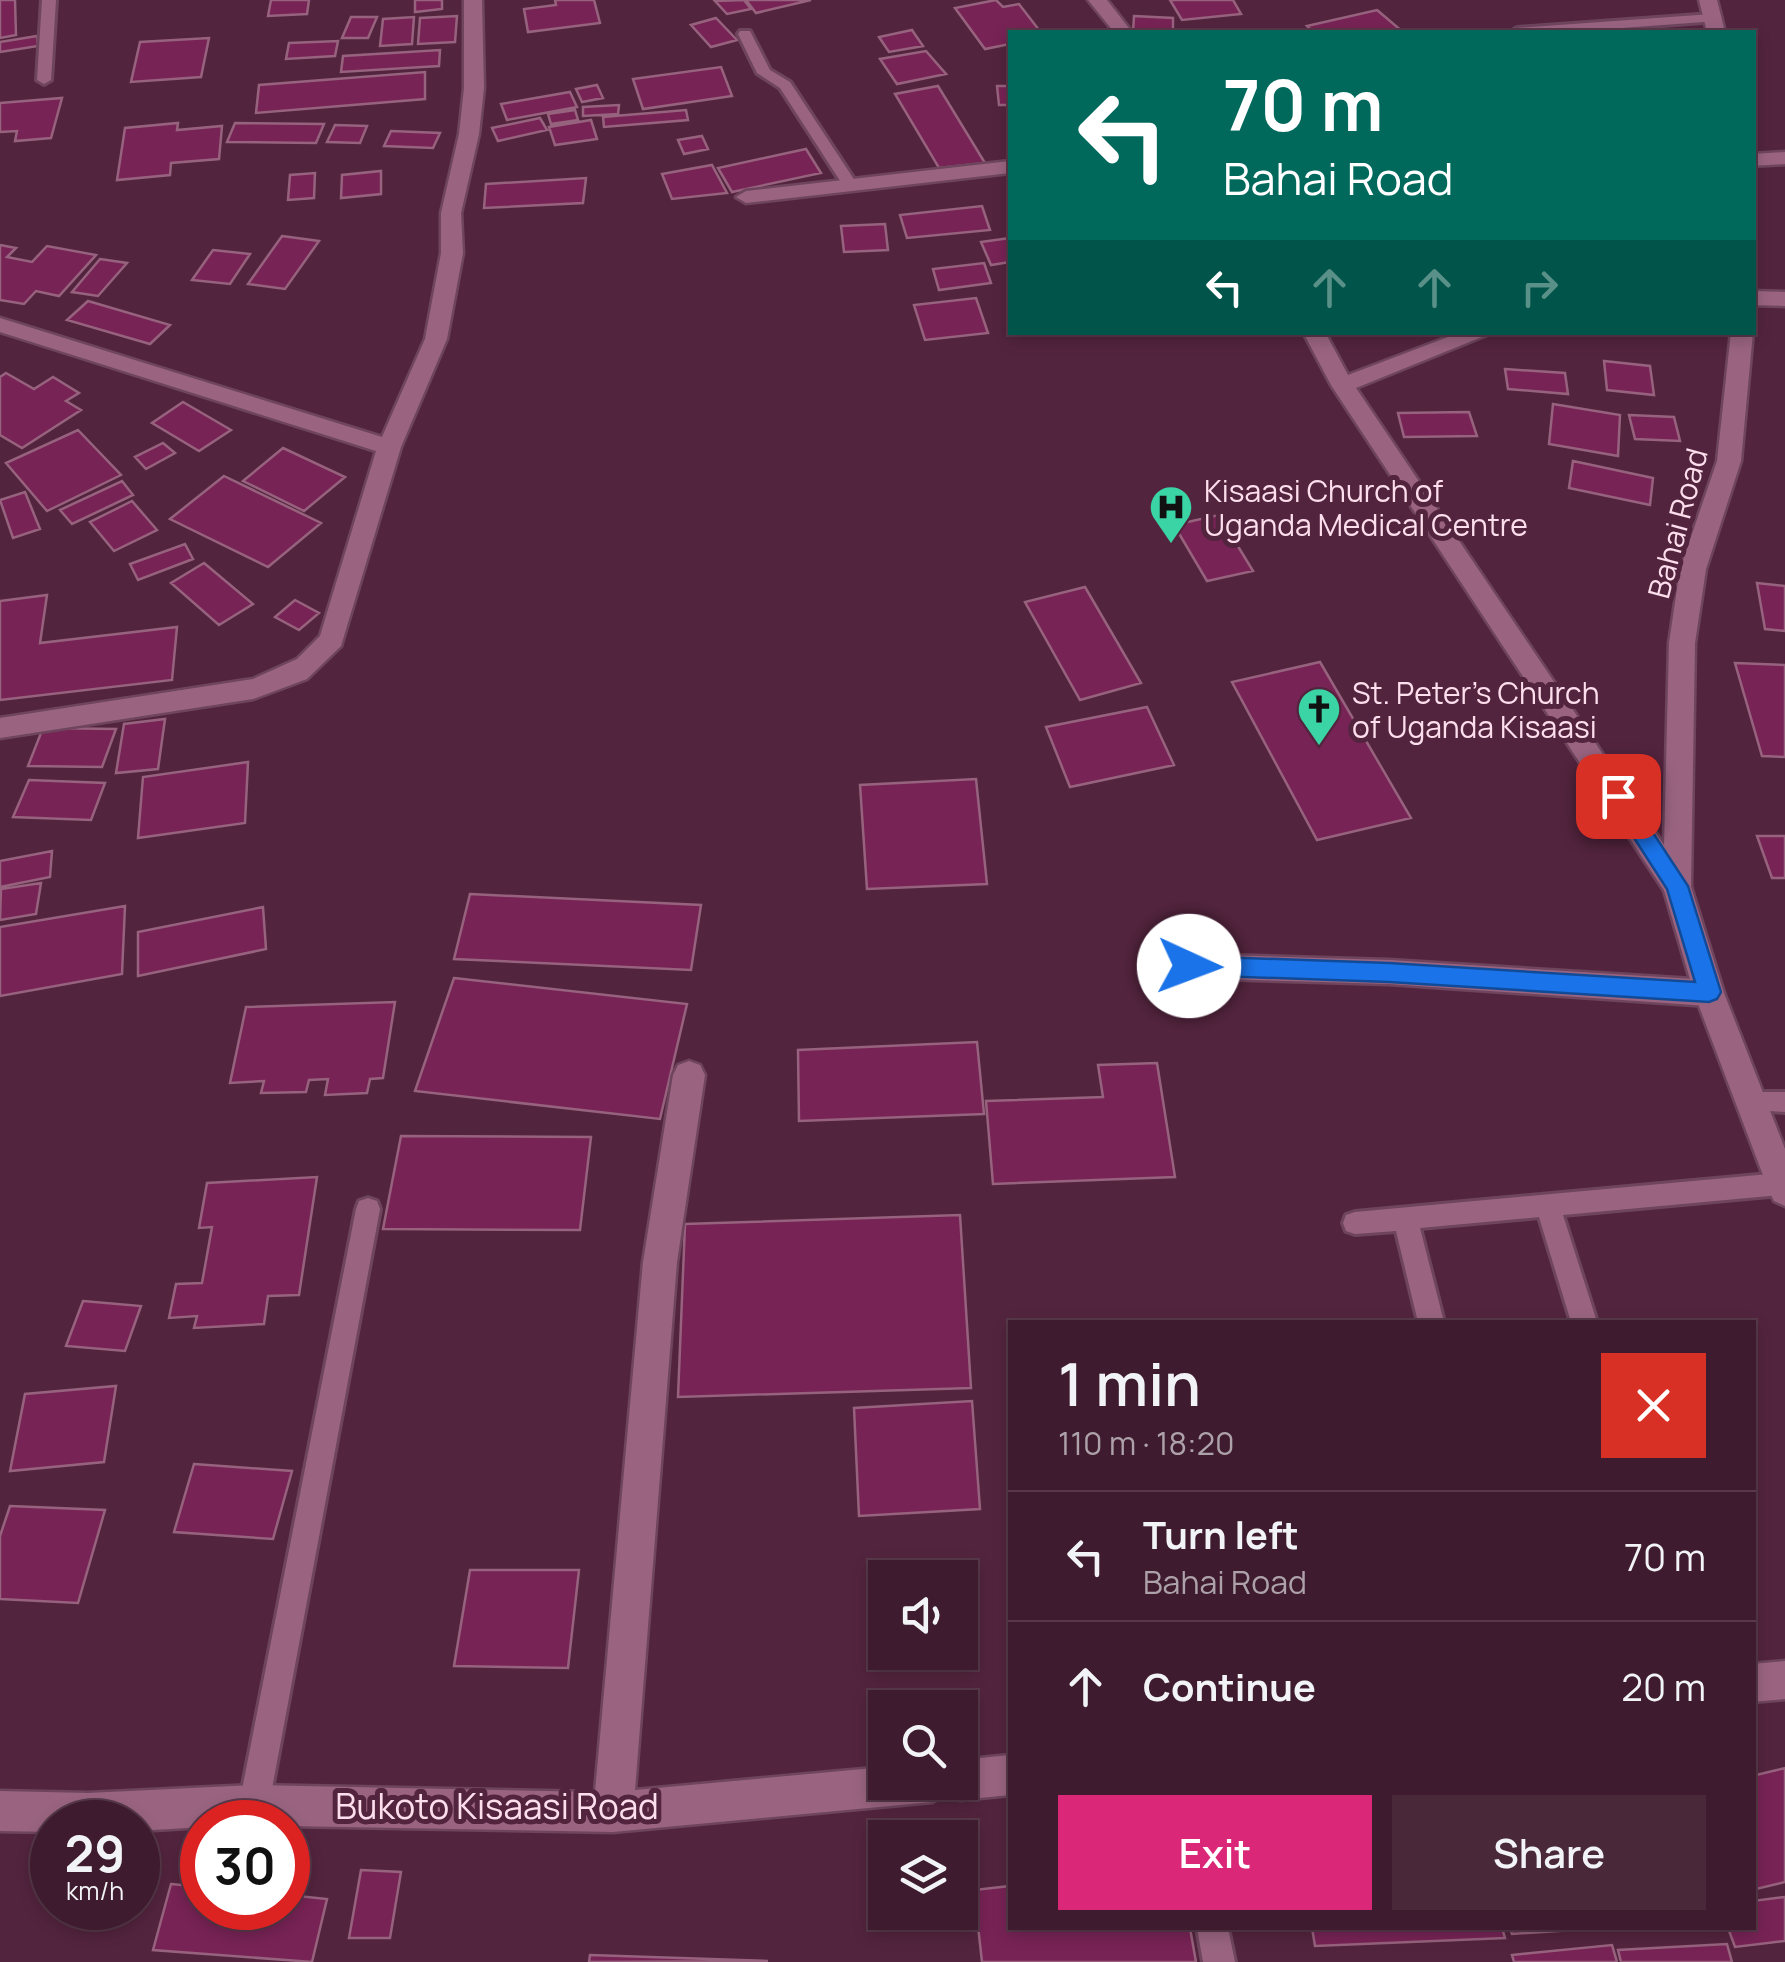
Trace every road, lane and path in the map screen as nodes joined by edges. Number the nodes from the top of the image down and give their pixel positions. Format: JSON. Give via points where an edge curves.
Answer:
{"nodes":[{"id":1,"x":50,"y":0,"type":"edge"},
{"id":2,"x":473,"y":0,"type":"edge"},
{"id":3,"x":1097,"y":0,"type":"edge"},
{"id":4,"x":1712,"y":17,"type":"edge"},
{"id":5,"x":1121,"y":30,"type":"edge"},
{"id":6,"x":1544,"y":30,"type":"edge"},
{"id":7,"x":745,"y":34,"type":"dead end"},
{"id":8,"x":44,"y":80,"type":"dead end"},
{"id":9,"x":1785,"y":158,"type":"edge"},
{"id":10,"x":1756,"y":160,"type":"edge"},
{"id":11,"x":1008,"y":166,"type":"edge"},
{"id":12,"x":850,"y":187,"type":"junction"},
{"id":13,"x":746,"y":197,"type":"dead end"},
{"id":14,"x":1756,"y":298,"type":"edge"},
{"id":15,"x":1785,"y":300,"type":"edge"},
{"id":16,"x":0,"y":325,"type":"edge"},
{"id":17,"x":1316,"y":335,"type":"edge"},
{"id":18,"x":1476,"y":335,"type":"edge"},
{"id":19,"x":1742,"y":335,"type":"edge"},
{"id":20,"x":1342,"y":385,"type":"junction"},
{"id":21,"x":390,"y":447,"type":"junction"},
{"id":22,"x":0,"y":728,"type":"edge"},
{"id":23,"x":1677,"y":886,"type":"junction"},
{"id":24,"x":1189,"y":966,"type":"dead end"},
{"id":25,"x":1709,"y":992,"type":"junction"},
{"id":26,"x":689,"y":1075,"type":"dead end"},
{"id":27,"x":1751,"y":1102,"type":"junction"},
{"id":28,"x":1785,"y":1102,"type":"edge"},
{"id":29,"x":1783,"y":1187,"type":"edge"},
{"id":30,"x":1548,"y":1204,"type":"junction"},
{"id":31,"x":368,"y":1209,"type":"dead end"},
{"id":32,"x":1405,"y":1218,"type":"junction"},
{"id":33,"x":1355,"y":1223,"type":"dead end"},
{"id":34,"x":1431,"y":1320,"type":"edge"},
{"id":35,"x":1583,"y":1320,"type":"edge"},
{"id":36,"x":1008,"y":1775,"type":"edge"},
{"id":37,"x":978,"y":1778,"type":"edge"},
{"id":38,"x":868,"y":1788,"type":"edge"},
{"id":39,"x":255,"y":1800,"type":"edge"},
{"id":40,"x":310,"y":1806,"type":"edge"},
{"id":41,"x":180,"y":1809,"type":"edge"},
{"id":42,"x":0,"y":1810,"type":"edge"},
{"id":43,"x":613,"y":1812,"type":"junction"},
{"id":44,"x":1213,"y":1930,"type":"edge"},
{"id":45,"x":1219,"y":1962,"type":"edge"}],
"edges":[{"from":1,"to":8,"type":"lane"},
{"from":2,"to":21,"type":"street","via":[[474,88],[451,213],[452,253],[436,338]]},
{"from":3,"to":5,"type":"street"},
{"from":4,"to":6,"type":"lane"},
{"from":7,"to":12,"type":"lane","via":[[764,73],[785,85]]},
{"from":9,"to":10,"type":"street"},
{"from":11,"to":12,"type":"street"},
{"from":12,"to":13,"type":"street"},
{"from":14,"to":15,"type":"street"},
{"from":16,"to":21,"type":"street"},
{"from":17,"to":20,"type":"street"},
{"from":18,"to":20,"type":"street"},
{"from":19,"to":23,"type":"street","name":"Bahai Road","via":[[1729,461],[1693,569],[1682,642]]},
{"from":20,"to":23,"type":"street"},
{"from":21,"to":22,"type":"street","via":[[332,639],[315,663],[294,678],[253,689]]},
{"from":23,"to":25,"type":"street","name":"Bahai Road"},
{"from":24,"to":25,"type":"street"},
{"from":25,"to":27,"type":"street","name":"Bahai Road"},
{"from":26,"to":43,"type":"street","via":[[660,1262]]},
{"from":27,"to":28,"type":"lane"},
{"from":27,"to":29,"type":"street","name":"Bahai Road"},
{"from":29,"to":30,"type":"lane"},
{"from":30,"to":32,"type":"lane"},
{"from":30,"to":35,"type":"lane"},
{"from":31,"to":39,"type":"lane"},
{"from":32,"to":33,"type":"lane"},
{"from":32,"to":34,"type":"lane"},
{"from":36,"to":37,"type":"street"},
{"from":38,"to":43,"type":"street","name":"Bukoto Kisaasi Road"},
{"from":40,"to":43,"type":"street","name":"Bukoto Kisaasi Road"},
{"from":41,"to":42,"type":"street","name":"Bukoto Kisaasi Road"},
{"from":44,"to":45,"type":"lane"}]}
